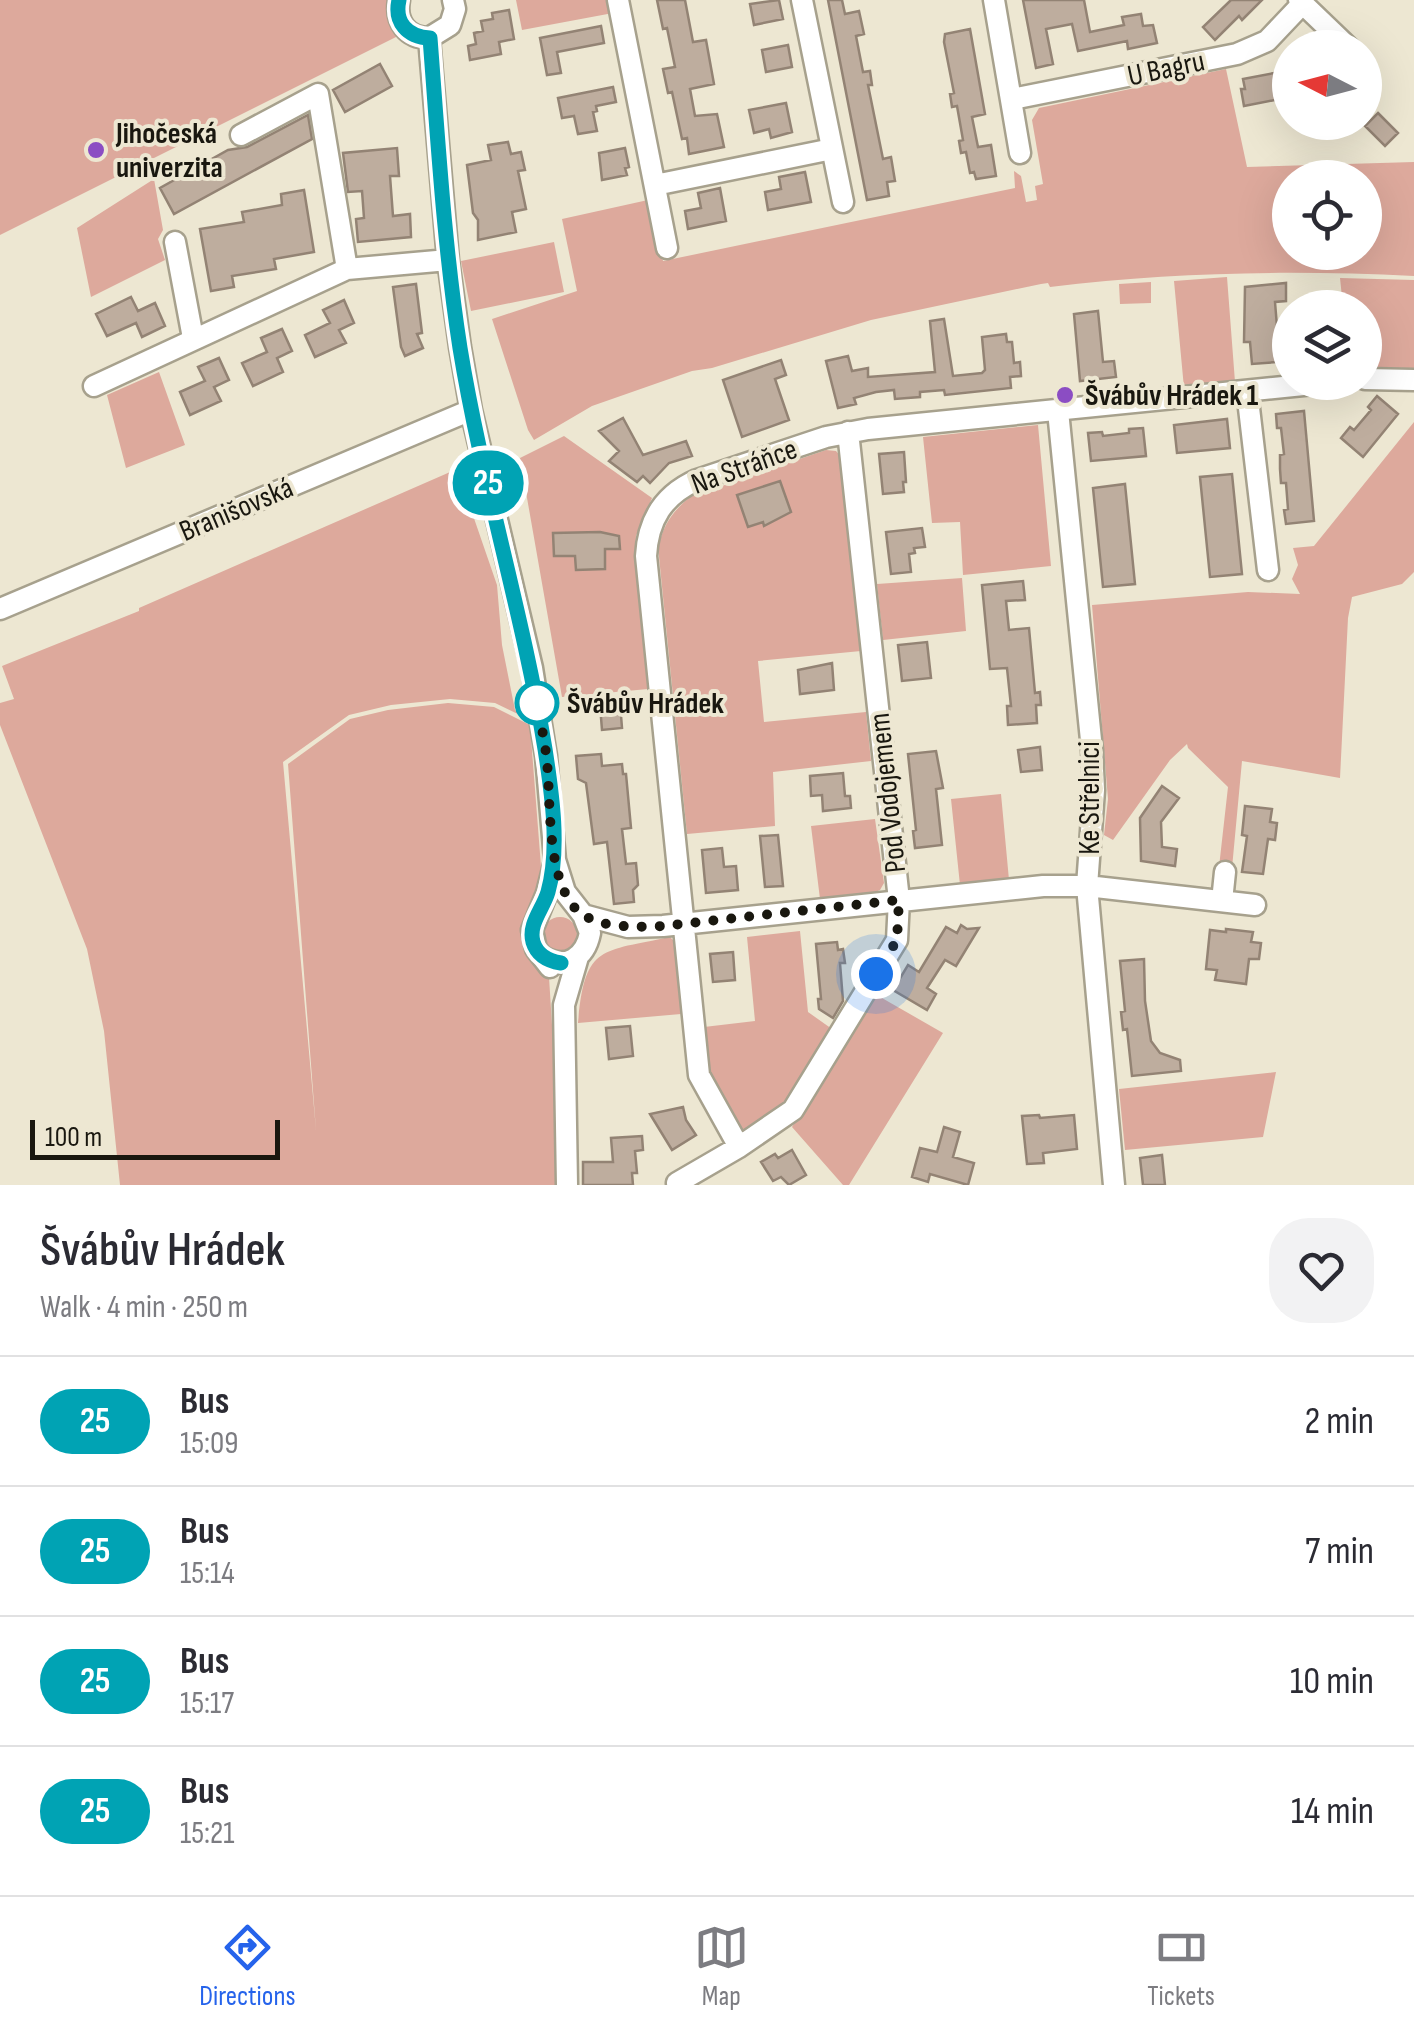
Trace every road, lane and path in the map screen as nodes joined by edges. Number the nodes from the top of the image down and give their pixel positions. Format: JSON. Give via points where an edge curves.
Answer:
{"nodes":[{"id":1,"x":399,"y":0,"type":"edge"},
{"id":2,"x":453,"y":0,"type":"edge"},
{"id":3,"x":618,"y":0,"type":"edge"},
{"id":4,"x":802,"y":0,"type":"edge"},
{"id":5,"x":994,"y":0,"type":"edge"},
{"id":6,"x":1301,"y":2,"type":"edge"},
{"id":7,"x":1330,"y":30,"type":"edge"},
{"id":8,"x":430,"y":38,"type":"junction"},
{"id":9,"x":1012,"y":99,"type":"junction"},
{"id":10,"x":241,"y":135,"type":"dead end"},
{"id":11,"x":832,"y":149,"type":"junction"},
{"id":12,"x":1020,"y":153,"type":"dead end"},
{"id":13,"x":655,"y":185,"type":"junction"},
{"id":14,"x":843,"y":202,"type":"dead end"},
{"id":15,"x":175,"y":242,"type":"dead end"},
{"id":16,"x":667,"y":248,"type":"dead end"},
{"id":17,"x":448,"y":260,"type":"junction"},
{"id":18,"x":348,"y":269,"type":"junction"},
{"id":19,"x":193,"y":338,"type":"junction"},
{"id":20,"x":1382,"y":379,"type":"edge"},
{"id":21,"x":1414,"y":380,"type":"edge"},
{"id":22,"x":94,"y":386,"type":"dead end"},
{"id":23,"x":1272,"y":388,"type":"edge"},
{"id":24,"x":1247,"y":391,"type":"junction"},
{"id":25,"x":471,"y":410,"type":"junction"},
{"id":26,"x":1058,"y":411,"type":"junction"},
{"id":27,"x":848,"y":432,"type":"junction"},
{"id":28,"x":1268,"y":570,"type":"dead end"},
{"id":29,"x":0,"y":609,"type":"edge"},
{"id":30,"x":555,"y":860,"type":"junction"},
{"id":31,"x":1225,"y":872,"type":"dead end"},
{"id":32,"x":1087,"y":886,"type":"junction"},
{"id":33,"x":899,"y":900,"type":"junction"},
{"id":34,"x":1222,"y":901,"type":"junction"},
{"id":35,"x":1255,"y":905,"type":"dead end"},
{"id":36,"x":580,"y":912,"type":"junction"},
{"id":37,"x":540,"y":913,"type":"junction"},
{"id":38,"x":682,"y":924,"type":"junction"},
{"id":39,"x":628,"y":927,"type":"junction"},
{"id":40,"x":581,"y":954,"type":"junction"},
{"id":41,"x":543,"y":957,"type":"junction"},
{"id":42,"x":564,"y":1006,"type":"junction"},
{"id":43,"x":739,"y":1147,"type":"junction"},
{"id":44,"x":677,"y":1183,"type":"edge"},
{"id":45,"x":567,"y":1185,"type":"edge"},
{"id":46,"x":1114,"y":1185,"type":"edge"}],
"edges":[{"from":1,"to":8,"type":"street","via":[[405,29]]},
{"from":2,"to":8,"type":"street","via":[[450,25]]},
{"from":3,"to":13,"type":"street"},
{"from":4,"to":11,"type":"street"},
{"from":5,"to":9,"type":"street"},
{"from":6,"to":7,"type":"street"},
{"from":6,"to":9,"type":"street","name":"U Bagru","via":[[1267,41],[1237,54]]},
{"from":8,"to":17,"type":"street"},
{"from":9,"to":12,"type":"street"},
{"from":10,"to":18,"type":"street","via":[[318,94]]},
{"from":11,"to":13,"type":"street"},
{"from":11,"to":14,"type":"street"},
{"from":13,"to":16,"type":"street"},
{"from":15,"to":19,"type":"street"},
{"from":17,"to":18,"type":"street"},
{"from":17,"to":25,"type":"street"},
{"from":18,"to":19,"type":"street"},
{"from":19,"to":22,"type":"street"},
{"from":20,"to":21,"type":"street"},
{"from":23,"to":24,"type":"street","name":"Na Stráňce"},
{"from":24,"to":26,"type":"street","name":"Na Stráňce"},
{"from":24,"to":28,"type":"street"},
{"from":25,"to":29,"type":"street","name":"Branišovská"},
{"from":25,"to":30,"type":"street","via":[[532,668]]},
{"from":26,"to":27,"type":"street","name":"Na Stráňce"},
{"from":26,"to":32,"type":"street","name":"Ke Střelnici","via":[[1094,790]]},
{"from":27,"to":33,"type":"street","name":"Pod Vodojemem"},
{"from":27,"to":38,"type":"street","name":"Na Stráňce","via":[[697,480],[671,496],[652,521],[646,556]]},
{"from":30,"to":36,"type":"street"},
{"from":30,"to":37,"type":"street"},
{"from":31,"to":34,"type":"street"},
{"from":32,"to":33,"type":"street"},
{"from":32,"to":34,"type":"street"},
{"from":32,"to":46,"type":"street","name":"Ke Střelnici"},
{"from":33,"to":38,"type":"street"},
{"from":33,"to":43,"type":"street","name":"Pod Vodojemem","via":[[897,940],[793,1110]]},
{"from":34,"to":35,"type":"street"},
{"from":36,"to":37,"type":"street","via":[[557,904]]},
{"from":36,"to":39,"type":"street"},
{"from":36,"to":40,"type":"street","via":[[590,933]]},
{"from":37,"to":41,"type":"street","via":[[532,930]]},
{"from":38,"to":39,"type":"street"},
{"from":38,"to":43,"type":"street","name":"Na Stráňce","via":[[699,1075]]},
{"from":39,"to":40,"type":"street"},
{"from":40,"to":41,"type":"street","via":[[561,963]]},
{"from":40,"to":42,"type":"street"},
{"from":41,"to":42,"type":"street"},
{"from":42,"to":45,"type":"street"},
{"from":43,"to":44,"type":"street","name":"Pod Vodojemem"}]}
